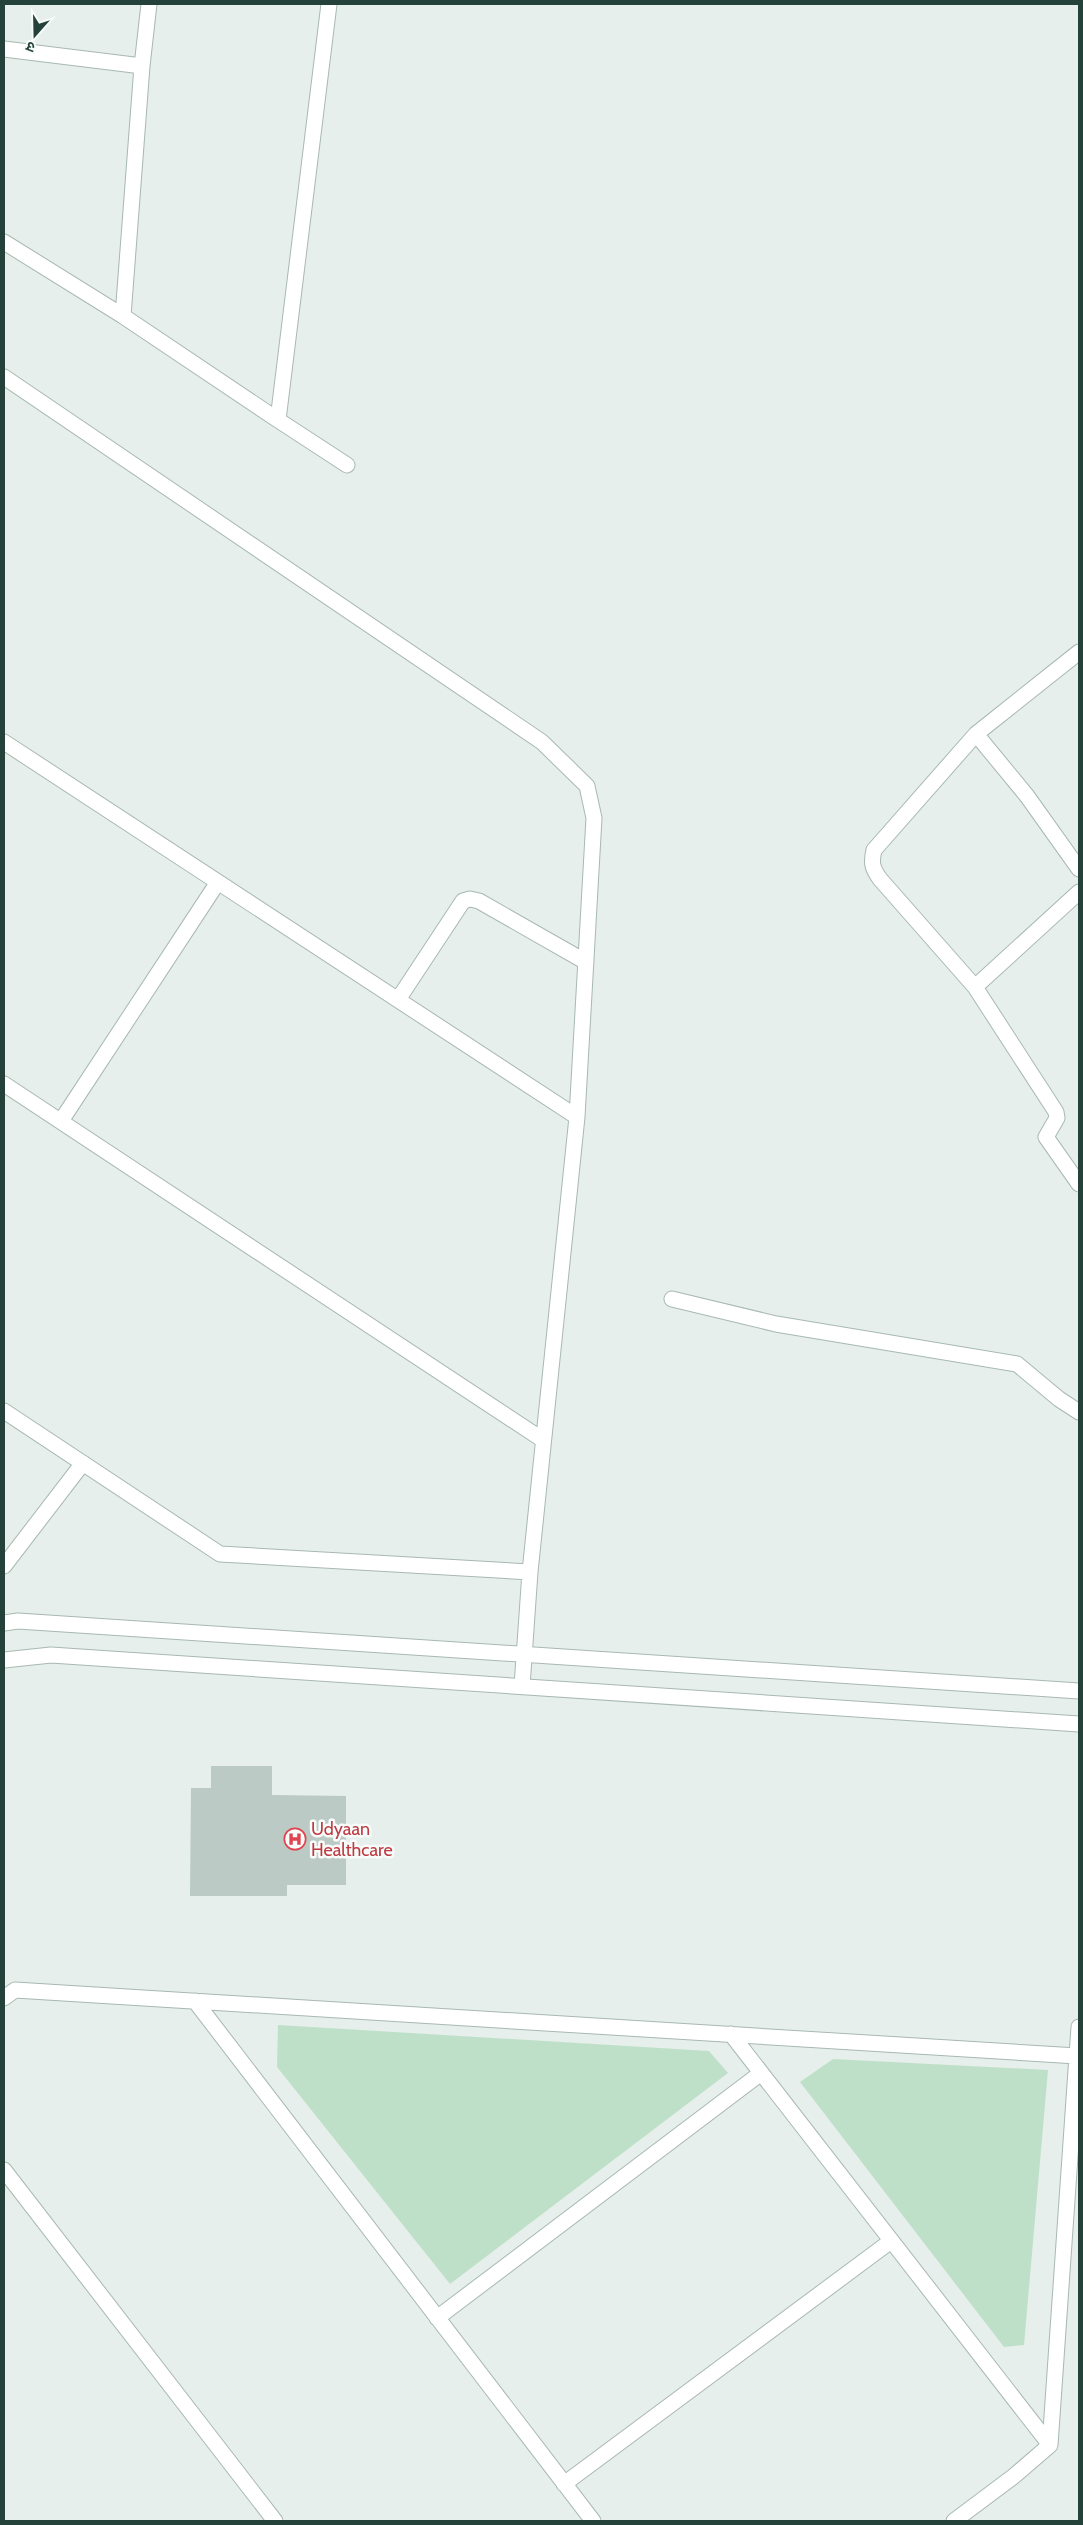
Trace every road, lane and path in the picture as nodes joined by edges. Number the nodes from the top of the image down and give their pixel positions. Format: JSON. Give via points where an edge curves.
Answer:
{"nodes":[{"id":1,"x":149,"y":4,"type":"edge"},
{"id":2,"x":328,"y":4,"type":"edge"},
{"id":3,"x":4,"y":49,"type":"edge"},
{"id":4,"x":142,"y":66,"type":"junction"},
{"id":5,"x":4,"y":242,"type":"edge"},
{"id":6,"x":123,"y":316,"type":"junction"},
{"id":7,"x":4,"y":377,"type":"edge"},
{"id":8,"x":278,"y":420,"type":"junction"},
{"id":9,"x":347,"y":465,"type":"dead end"},
{"id":10,"x":1079,"y":652,"type":"edge"},
{"id":11,"x":976,"y":734,"type":"junction"},
{"id":12,"x":4,"y":742,"type":"edge"},
{"id":13,"x":1079,"y":869,"type":"edge"},
{"id":14,"x":218,"y":882,"type":"junction"},
{"id":15,"x":1079,"y":892,"type":"edge"},
{"id":16,"x":586,"y":962,"type":"junction"},
{"id":17,"x":975,"y":987,"type":"junction"},
{"id":18,"x":399,"y":998,"type":"junction"},
{"id":19,"x":4,"y":1084,"type":"edge"},
{"id":20,"x":577,"y":1117,"type":"junction"},
{"id":21,"x":61,"y":1121,"type":"junction"},
{"id":22,"x":1079,"y":1184,"type":"edge"},
{"id":23,"x":672,"y":1299,"type":"dead end"},
{"id":24,"x":4,"y":1411,"type":"edge"},
{"id":25,"x":1079,"y":1412,"type":"edge"},
{"id":26,"x":543,"y":1440,"type":"junction"},
{"id":27,"x":83,"y":1463,"type":"junction"},
{"id":28,"x":4,"y":1566,"type":"edge"},
{"id":29,"x":530,"y":1572,"type":"junction"},
{"id":30,"x":4,"y":1623,"type":"edge"},
{"id":31,"x":524,"y":1654,"type":"junction"},
{"id":32,"x":4,"y":1660,"type":"edge"},
{"id":33,"x":522,"y":1686,"type":"junction"},
{"id":34,"x":1079,"y":1691,"type":"edge"},
{"id":35,"x":1079,"y":1724,"type":"edge"},
{"id":36,"x":4,"y":1998,"type":"edge"},
{"id":37,"x":195,"y":2001,"type":"junction"},
{"id":38,"x":1079,"y":2027,"type":"edge"},
{"id":39,"x":731,"y":2034,"type":"junction"},
{"id":40,"x":1077,"y":2056,"type":"junction"},
{"id":41,"x":761,"y":2073,"type":"junction"},
{"id":42,"x":4,"y":2170,"type":"edge"},
{"id":43,"x":891,"y":2241,"type":"junction"},
{"id":44,"x":437,"y":2318,"type":"junction"},
{"id":45,"x":1050,"y":2445,"type":"junction"},
{"id":46,"x":564,"y":2484,"type":"junction"},
{"id":47,"x":275,"y":2521,"type":"edge"},
{"id":48,"x":593,"y":2521,"type":"edge"},
{"id":49,"x":954,"y":2521,"type":"edge"}],
"edges":[{"from":1,"to":4,"type":"street"},
{"from":2,"to":8,"type":"street"},
{"from":3,"to":4,"type":"street"},
{"from":4,"to":6,"type":"street"},
{"from":5,"to":6,"type":"street"},
{"from":6,"to":8,"type":"street"},
{"from":7,"to":16,"type":"street","via":[[542,742],[565,762],[587,786],[594,818]]},
{"from":8,"to":9,"type":"street"},
{"from":10,"to":11,"type":"street"},
{"from":11,"to":13,"type":"street","via":[[1027,796]]},
{"from":11,"to":17,"type":"street","via":[[874,850],[872,860],[872,868],[880,879]]},
{"from":12,"to":14,"type":"street"},
{"from":14,"to":18,"type":"street"},
{"from":14,"to":21,"type":"street"},
{"from":15,"to":17,"type":"street"},
{"from":16,"to":18,"type":"street","via":[[480,901],[462,900]]},
{"from":16,"to":20,"type":"street"},
{"from":17,"to":22,"type":"street","via":[[1056,1112],[1058,1117],[1046,1138]]},
{"from":18,"to":20,"type":"street"},
{"from":19,"to":21,"type":"street"},
{"from":20,"to":26,"type":"street"},
{"from":21,"to":26,"type":"street"},
{"from":23,"to":25,"type":"street","via":[[776,1324],[1017,1364]]},
{"from":24,"to":27,"type":"street"},
{"from":26,"to":29,"type":"street"},
{"from":27,"to":28,"type":"street"},
{"from":27,"to":29,"type":"street","via":[[220,1554]]},
{"from":29,"to":31,"type":"street"},
{"from":30,"to":31,"type":"street","via":[[18,1621]]},
{"from":31,"to":33,"type":"street"},
{"from":31,"to":34,"type":"street"},
{"from":32,"to":33,"type":"street","via":[[51,1655]]},
{"from":33,"to":35,"type":"street"},
{"from":36,"to":37,"type":"street","via":[[15,1990]]},
{"from":37,"to":39,"type":"street"},
{"from":37,"to":44,"type":"street"},
{"from":38,"to":40,"type":"street"},
{"from":39,"to":40,"type":"street"},
{"from":39,"to":41,"type":"street"},
{"from":40,"to":45,"type":"street"},
{"from":41,"to":43,"type":"street"},
{"from":41,"to":44,"type":"street"},
{"from":42,"to":47,"type":"street"},
{"from":43,"to":45,"type":"street"},
{"from":43,"to":46,"type":"street"},
{"from":44,"to":46,"type":"street"},
{"from":45,"to":49,"type":"street"},
{"from":46,"to":48,"type":"street"}]}
